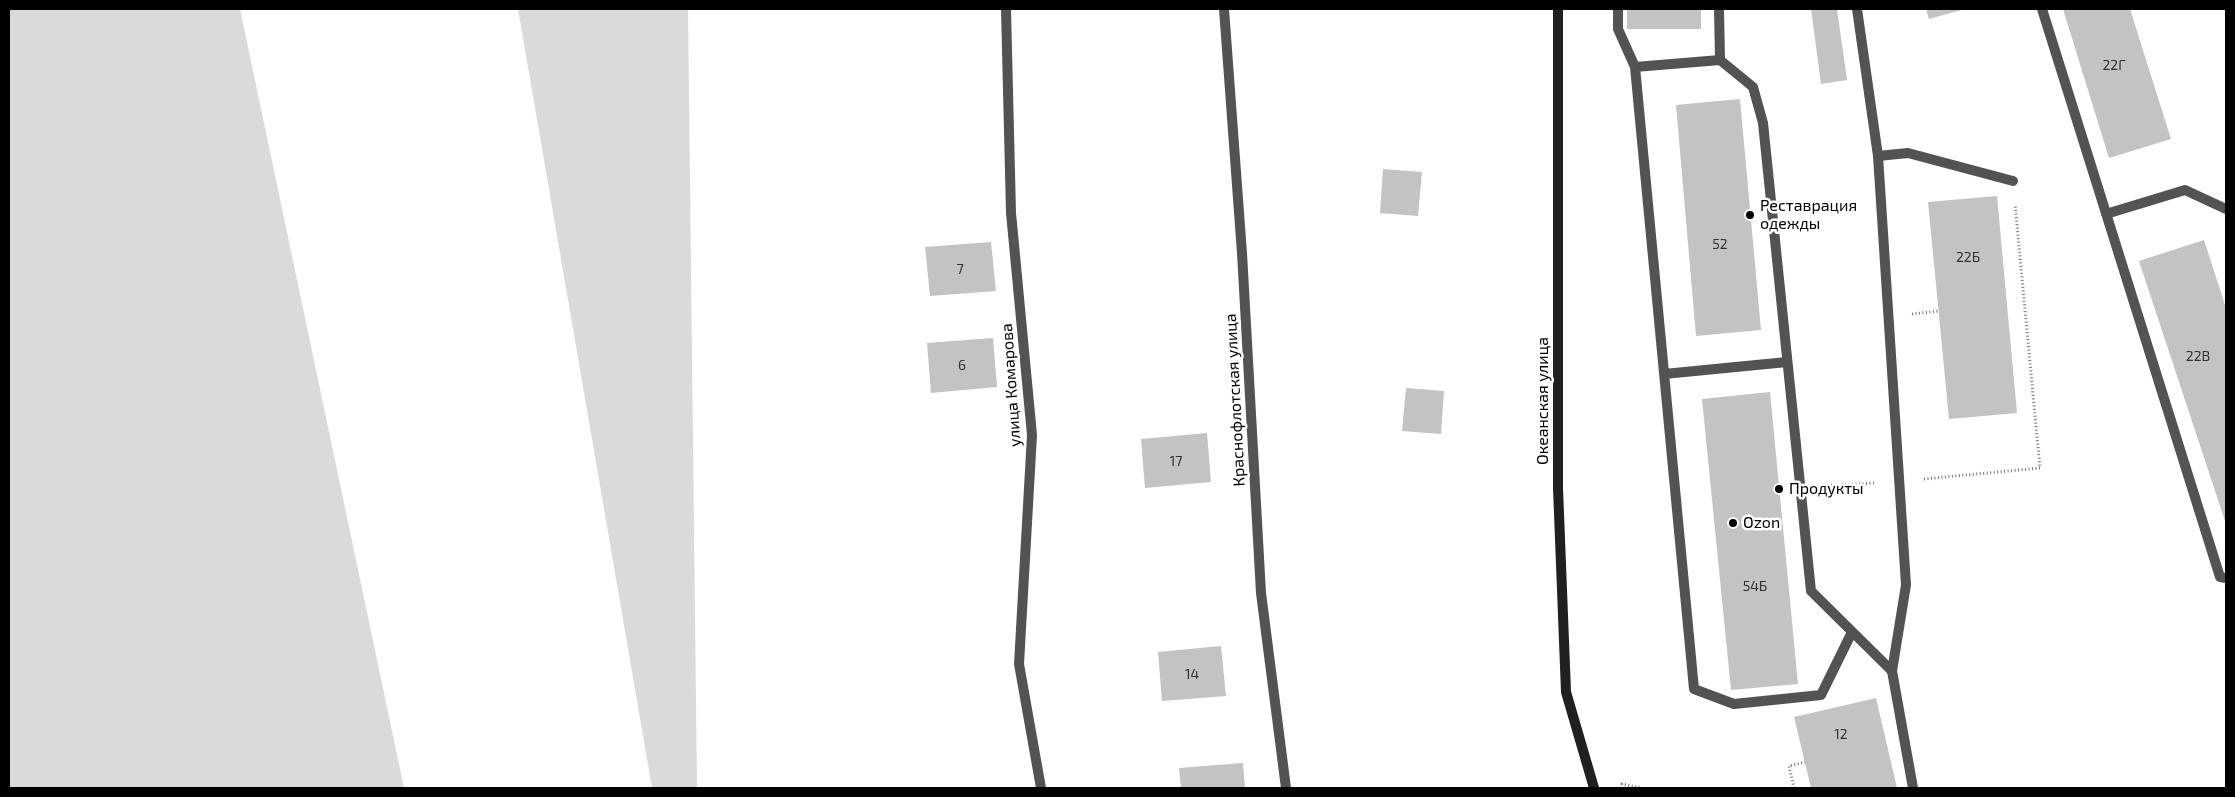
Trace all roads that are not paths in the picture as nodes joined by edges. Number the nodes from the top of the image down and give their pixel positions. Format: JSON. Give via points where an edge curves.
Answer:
{"nodes":[{"id":1,"x":1006,"y":9,"type":"edge"},
{"id":2,"x":1224,"y":9,"type":"edge"},
{"id":3,"x":1558,"y":9,"type":"edge"},
{"id":4,"x":1618,"y":9,"type":"edge"},
{"id":5,"x":1719,"y":9,"type":"edge"},
{"id":6,"x":1857,"y":9,"type":"edge"},
{"id":7,"x":2042,"y":9,"type":"edge"},
{"id":8,"x":1720,"y":60,"type":"junction"},
{"id":9,"x":1635,"y":67,"type":"junction"},
{"id":10,"x":1878,"y":156,"type":"junction"},
{"id":11,"x":2013,"y":182,"type":"road end"},
{"id":12,"x":2226,"y":209,"type":"edge"},
{"id":13,"x":2106,"y":214,"type":"junction"},
{"id":14,"x":1787,"y":362,"type":"junction"},
{"id":15,"x":1664,"y":374,"type":"junction"},
{"id":16,"x":2226,"y":578,"type":"edge"},
{"id":17,"x":1852,"y":632,"type":"junction"},
{"id":18,"x":1892,"y":671,"type":"junction"},
{"id":19,"x":1040,"y":788,"type":"edge"},
{"id":20,"x":1286,"y":788,"type":"edge"},
{"id":21,"x":1594,"y":788,"type":"edge"},
{"id":22,"x":1913,"y":788,"type":"edge"}],
"edges":[{"from":1,"to":19,"type":"street","name":"улица Комарова","via":[[1010,213],[1032,435],[1019,664]]},
{"from":2,"to":20,"type":"street","name":"Краснофлотская улица","via":[[1242,253],[1261,593]]},
{"from":3,"to":21,"type":"main road","name":"Океанская улица","via":[[1558,488],[1566,692]]},
{"from":4,"to":9,"type":"street","via":[[1618,29]]},
{"from":5,"to":8,"type":"street"},
{"from":6,"to":10,"type":"street"},
{"from":7,"to":13,"type":"street"},
{"from":8,"to":9,"type":"street"},
{"from":8,"to":14,"type":"street","via":[[1753,87],[1763,123]]},
{"from":9,"to":15,"type":"street"},
{"from":10,"to":11,"type":"street","via":[[1908,153]]},
{"from":10,"to":18,"type":"street","via":[[1906,585]]},
{"from":12,"to":13,"type":"street","via":[[2185,190]]},
{"from":13,"to":16,"type":"street","via":[[2220,577]]},
{"from":14,"to":15,"type":"street"},
{"from":14,"to":17,"type":"street","via":[[1811,591]]},
{"from":15,"to":17,"type":"street","via":[[1694,689],[1734,704],[1821,695]]},
{"from":17,"to":18,"type":"street"},
{"from":18,"to":22,"type":"street"}]}
